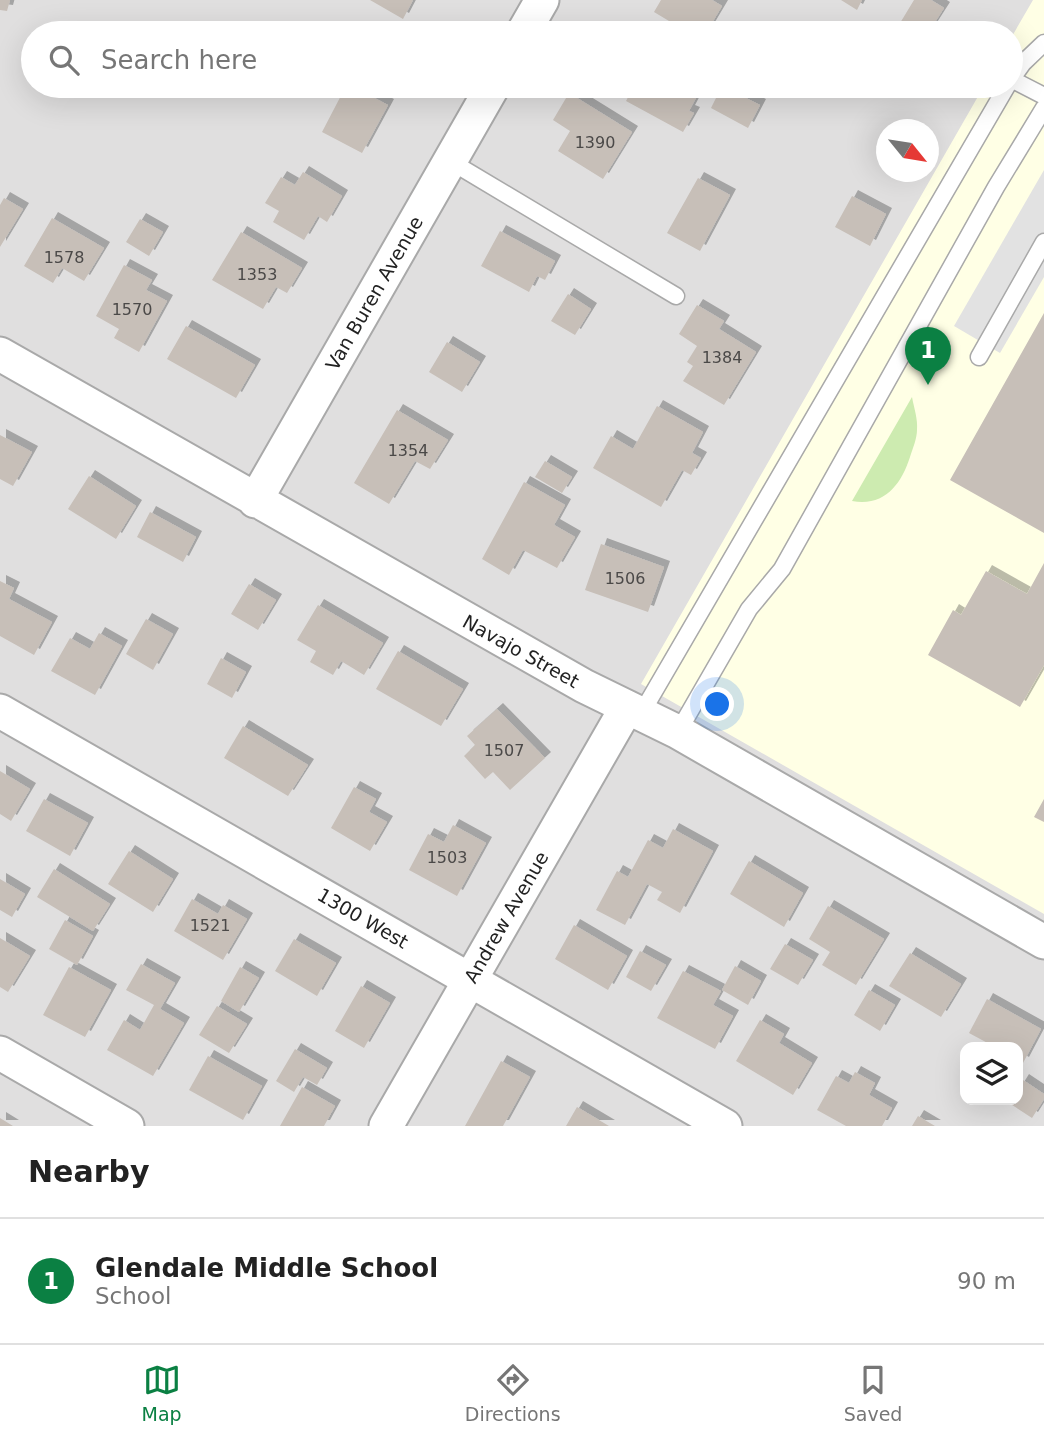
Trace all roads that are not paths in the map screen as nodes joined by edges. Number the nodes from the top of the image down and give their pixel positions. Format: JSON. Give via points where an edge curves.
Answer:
{"nodes":[{"id":1,"x":542,"y":0,"type":"edge"},
{"id":2,"x":530,"y":21,"type":"edge"},
{"id":3,"x":1044,"y":43,"type":"edge"},
{"id":4,"x":1023,"y":63,"type":"edge"},
{"id":5,"x":1023,"y":85,"type":"edge"},
{"id":6,"x":1044,"y":96,"type":"edge"},
{"id":7,"x":486,"y":98,"type":"edge"},
{"id":8,"x":1000,"y":98,"type":"edge"},
{"id":9,"x":1044,"y":108,"type":"edge"},
{"id":10,"x":450,"y":162,"type":"junction"},
{"id":11,"x":1044,"y":243,"type":"edge"},
{"id":12,"x":676,"y":296,"type":"dead end"},
{"id":13,"x":0,"y":355,"type":"edge"},
{"id":14,"x":979,"y":357,"type":"dead end"},
{"id":15,"x":255,"y":501,"type":"junction"},
{"id":16,"x":0,"y":711,"type":"edge"},
{"id":17,"x":634,"y":711,"type":"junction"},
{"id":18,"x":678,"y":732,"type":"junction"},
{"id":19,"x":1044,"y":942,"type":"edge"},
{"id":20,"x":470,"y":980,"type":"junction"},
{"id":21,"x":0,"y":1053,"type":"edge"},
{"id":22,"x":127,"y":1126,"type":"edge"},
{"id":23,"x":386,"y":1126,"type":"edge"},
{"id":24,"x":725,"y":1126,"type":"edge"}],
"edges":[{"from":1,"to":2,"type":"street"},
{"from":3,"to":4,"type":"lane"},
{"from":5,"to":6,"type":"lane"},
{"from":7,"to":10,"type":"street","name":"Van Buren Avenue"},
{"from":8,"to":17,"type":"lane"},
{"from":9,"to":18,"type":"lane","via":[[782,569],[749,609]]},
{"from":10,"to":12,"type":"lane"},
{"from":10,"to":15,"type":"street","name":"Van Buren Avenue"},
{"from":11,"to":14,"type":"lane"},
{"from":13,"to":15,"type":"street","name":"Navajo Street"},
{"from":15,"to":17,"type":"street","name":"Navajo Street"},
{"from":16,"to":20,"type":"street","name":"1300 West"},
{"from":17,"to":18,"type":"street","name":"Navajo Street"},
{"from":17,"to":20,"type":"street","name":"Andrew Avenue"},
{"from":18,"to":19,"type":"street","name":"Navajo Street"},
{"from":20,"to":23,"type":"street","name":"Andrew Avenue"},
{"from":20,"to":24,"type":"street","name":"1300 West"},
{"from":21,"to":22,"type":"street"}]}
